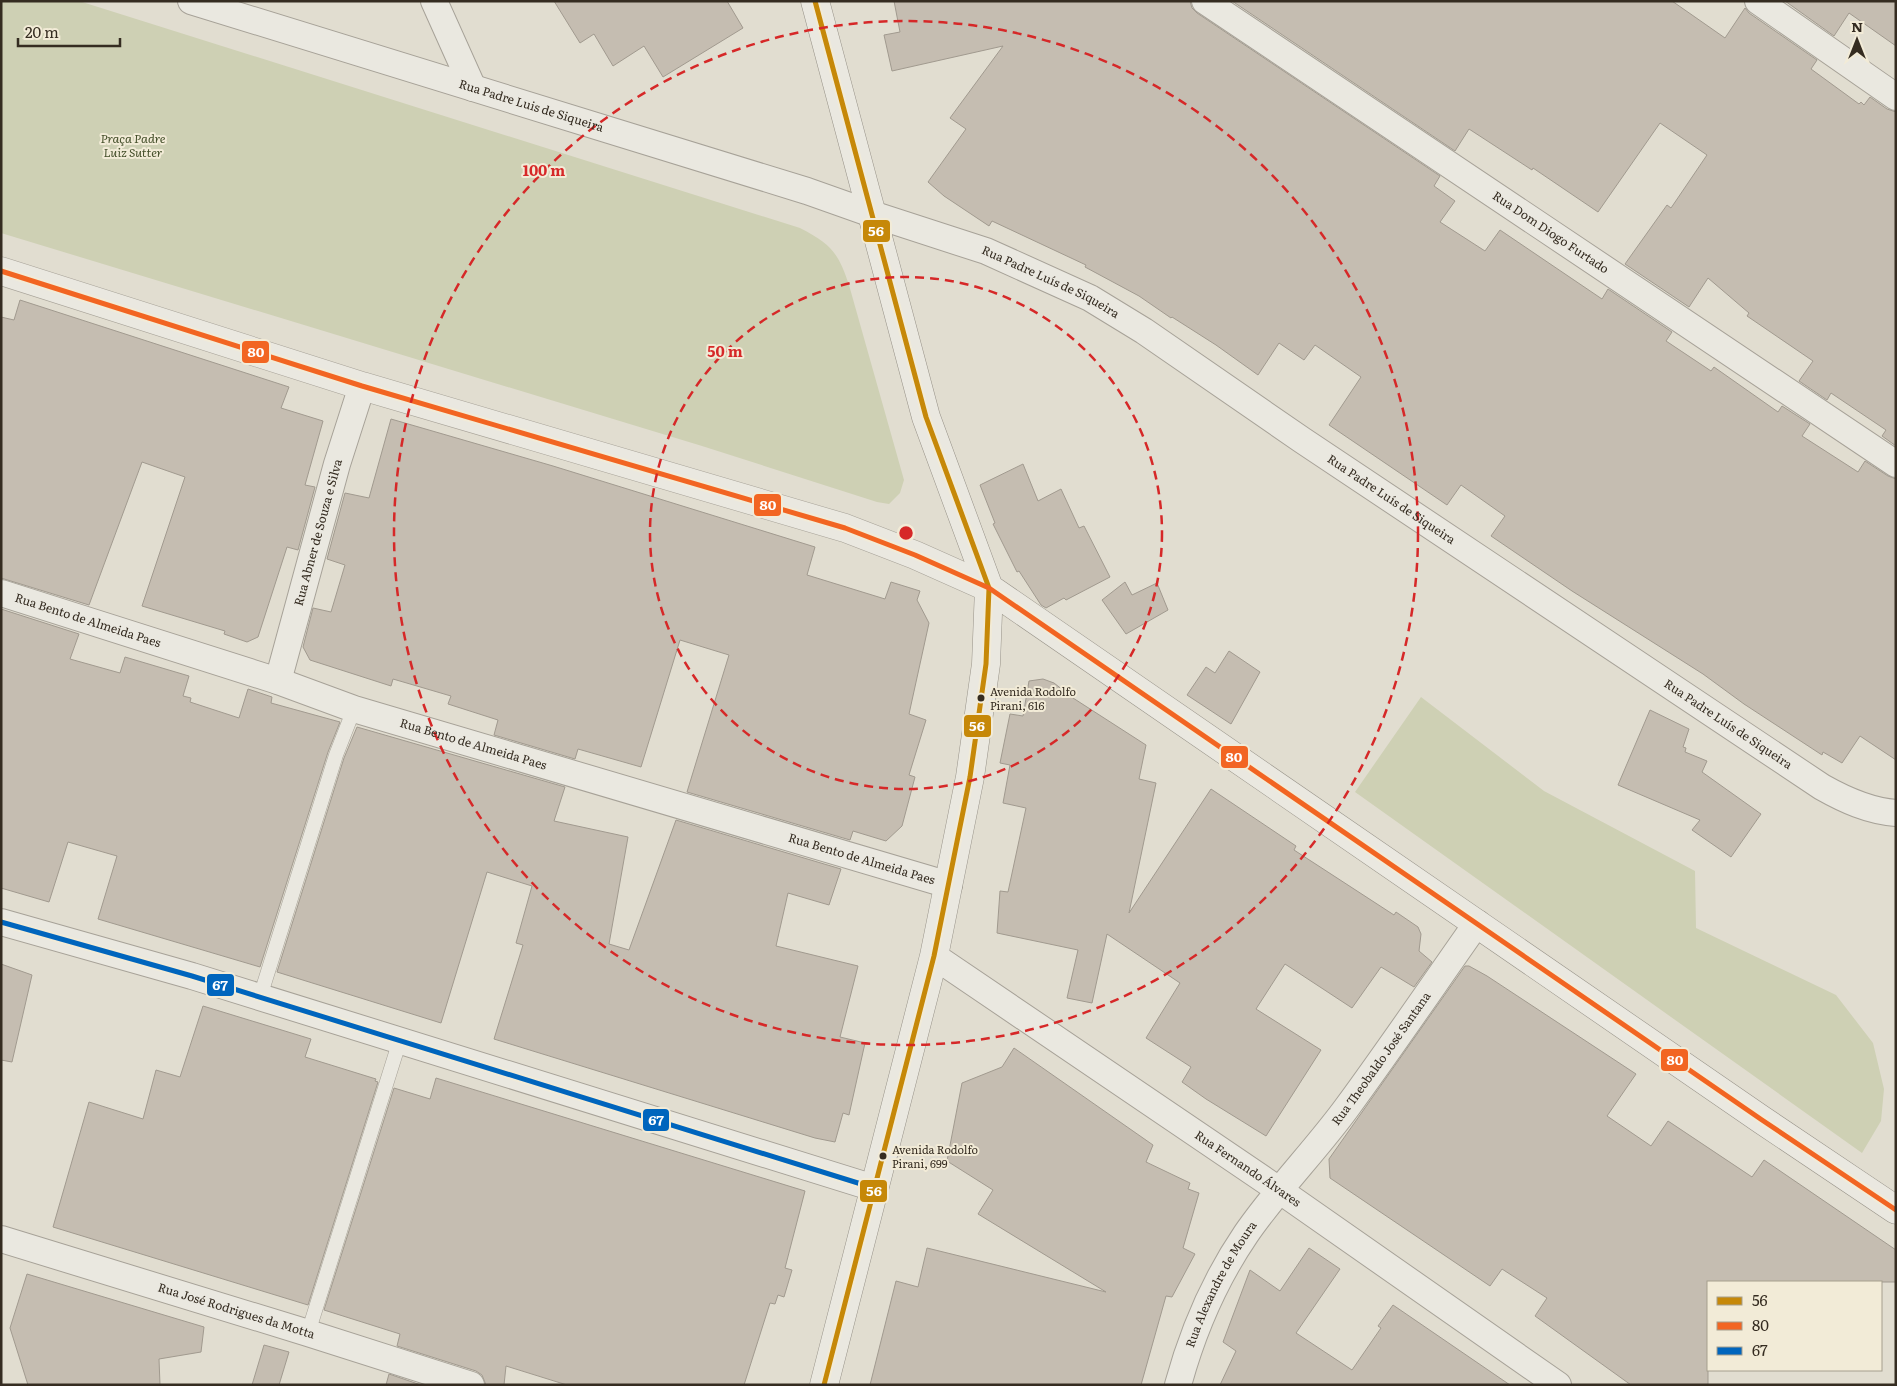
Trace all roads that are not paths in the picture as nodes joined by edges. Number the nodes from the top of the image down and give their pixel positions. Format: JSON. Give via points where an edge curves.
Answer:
{"nodes":[{"id":1,"x":191,"y":1,"type":"edge"},
{"id":2,"x":434,"y":1,"type":"edge"},
{"id":3,"x":815,"y":1,"type":"edge"},
{"id":4,"x":1205,"y":1,"type":"edge"},
{"id":5,"x":1758,"y":1,"type":"edge"},
{"id":6,"x":473,"y":88,"type":"junction"},
{"id":7,"x":1896,"y":97,"type":"edge"},
{"id":8,"x":872,"y":214,"type":"junction"},
{"id":9,"x":1,"y":271,"type":"edge"},
{"id":10,"x":362,"y":386,"type":"junction"},
{"id":11,"x":1896,"y":464,"type":"edge"},
{"id":12,"x":989,"y":588,"type":"junction"},
{"id":13,"x":1,"y":593,"type":"edge"},
{"id":14,"x":278,"y":682,"type":"junction"},
{"id":15,"x":354,"y":709,"type":"junction"},
{"id":16,"x":1896,"y":813,"type":"edge"},
{"id":17,"x":949,"y":886,"type":"junction"},
{"id":18,"x":1,"y":922,"type":"edge"},
{"id":19,"x":1478,"y":923,"type":"junction"},
{"id":20,"x":934,"y":956,"type":"junction"},
{"id":21,"x":260,"y":997,"type":"junction"},
{"id":22,"x":400,"y":1040,"type":"junction"},
{"id":23,"x":874,"y":1188,"type":"junction"},
{"id":24,"x":1279,"y":1190,"type":"junction"},
{"id":25,"x":1896,"y":1210,"type":"edge"},
{"id":26,"x":1,"y":1240,"type":"edge"},
{"id":27,"x":308,"y":1333,"type":"junction"},
{"id":28,"x":471,"y":1385,"type":"edge"},
{"id":29,"x":824,"y":1385,"type":"edge"},
{"id":30,"x":1178,"y":1385,"type":"edge"},
{"id":31,"x":1558,"y":1385,"type":"edge"}],
"edges":[{"from":1,"to":6,"type":"street","name":"Rua Padre Luis de Siqueira"},
{"from":2,"to":6,"type":"street"},
{"from":3,"to":8,"type":"main road"},
{"from":4,"to":11,"type":"street","name":"Rua Dom Diogo Furtado"},
{"from":5,"to":7,"type":"street"},
{"from":6,"to":8,"type":"street","name":"Rua Padre Luis de Siqueira"},
{"from":8,"to":12,"type":"main road","via":[[926,417]]},
{"from":8,"to":16,"type":"street","name":"Rua Padre Luís de Siqueira","via":[[986,251],[1090,298],[1144,331],[1822,787],[1847,801]]},
{"from":9,"to":10,"type":"main road"},
{"from":10,"to":12,"type":"main road","via":[[845,528],[915,554]]},
{"from":10,"to":14,"type":"street","name":"Rua Abner de Souza e Silva","via":[[337,464]]},
{"from":12,"to":17,"type":"main road","via":[[986,664],[970,777]]},
{"from":12,"to":19,"type":"main road"},
{"from":13,"to":14,"type":"street","name":"Rua Bento de Almeida Paes"},
{"from":14,"to":15,"type":"street","name":"Rua Bento de Almeida Paes"},
{"from":15,"to":17,"type":"street","name":"Rua Bento de Almeida Paes"},
{"from":15,"to":21,"type":"lane","via":[[336,755]]},
{"from":17,"to":20,"type":"main road"},
{"from":18,"to":21,"type":"street"},
{"from":19,"to":24,"type":"street","name":"Rua Theobaldo José Santana","via":[[1347,1108]]},
{"from":19,"to":25,"type":"main road"},
{"from":20,"to":23,"type":"main road"},
{"from":20,"to":24,"type":"street","name":"Rua Fernando Álvares"},
{"from":21,"to":22,"type":"street"},
{"from":22,"to":23,"type":"street"},
{"from":22,"to":27,"type":"lane"},
{"from":23,"to":29,"type":"main road"},
{"from":24,"to":30,"type":"street","name":"Rua Alexandre de Moura","via":[[1246,1234],[1214,1287],[1189,1344]]},
{"from":24,"to":31,"type":"street","name":"Rua Fernando Álvares"},
{"from":26,"to":27,"type":"street","name":"Rua José Rodrigues da Motta"},
{"from":27,"to":28,"type":"street","name":"Rua José Rodrigues da Motta"}]}
